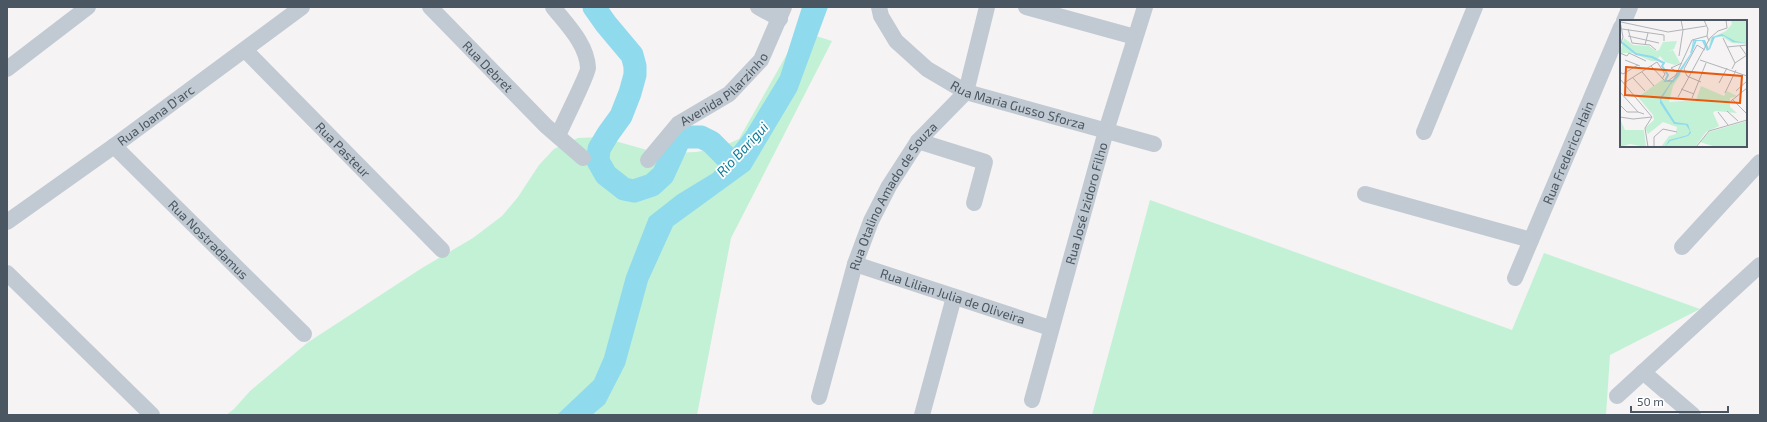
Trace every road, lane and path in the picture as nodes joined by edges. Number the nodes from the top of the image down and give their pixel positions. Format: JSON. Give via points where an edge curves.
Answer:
{"nodes":[{"id":1,"x":88,"y":7,"type":"edge"},
{"id":2,"x":302,"y":7,"type":"edge"},
{"id":3,"x":430,"y":7,"type":"edge"},
{"id":4,"x":553,"y":7,"type":"edge"},
{"id":5,"x":758,"y":7,"type":"edge"},
{"id":6,"x":879,"y":7,"type":"edge"},
{"id":7,"x":987,"y":7,"type":"edge"},
{"id":8,"x":1026,"y":7,"type":"edge"},
{"id":9,"x":1144,"y":7,"type":"edge"},
{"id":10,"x":1475,"y":7,"type":"edge"},
{"id":11,"x":1630,"y":7,"type":"edge"},
{"id":12,"x":782,"y":13,"type":"edge"},
{"id":13,"x":1624,"y":20,"type":"edge"},
{"id":14,"x":1620,"y":29,"type":"edge"},
{"id":15,"x":1135,"y":37,"type":"junction"},
{"id":16,"x":245,"y":50,"type":"junction"},
{"id":17,"x":7,"y":69,"type":"edge"},
{"id":18,"x":966,"y":92,"type":"junction"},
{"id":19,"x":552,"y":131,"type":"junction"},
{"id":20,"x":1106,"y":131,"type":"junction"},
{"id":21,"x":1424,"y":132,"type":"dead end"},
{"id":22,"x":918,"y":142,"type":"junction"},
{"id":23,"x":1154,"y":144,"type":"dead end"},
{"id":24,"x":114,"y":146,"type":"junction"},
{"id":25,"x":583,"y":158,"type":"dead end"},
{"id":26,"x":648,"y":160,"type":"dead end"},
{"id":27,"x":1760,"y":162,"type":"edge"},
{"id":28,"x":1365,"y":194,"type":"dead end"},
{"id":29,"x":974,"y":203,"type":"dead end"},
{"id":30,"x":7,"y":222,"type":"edge"},
{"id":31,"x":1531,"y":240,"type":"junction"},
{"id":32,"x":1682,"y":247,"type":"dead end"},
{"id":33,"x":442,"y":250,"type":"dead end"},
{"id":34,"x":855,"y":264,"type":"junction"},
{"id":35,"x":1760,"y":265,"type":"edge"},
{"id":36,"x":7,"y":273,"type":"edge"},
{"id":37,"x":1515,"y":278,"type":"dead end"},
{"id":38,"x":954,"y":296,"type":"junction"},
{"id":39,"x":1050,"y":328,"type":"junction"},
{"id":40,"x":304,"y":334,"type":"dead end"},
{"id":41,"x":1643,"y":372,"type":"junction"},
{"id":42,"x":1617,"y":396,"type":"dead end"},
{"id":43,"x":819,"y":397,"type":"dead end"},
{"id":44,"x":1032,"y":400,"type":"dead end"},
{"id":45,"x":152,"y":415,"type":"edge"},
{"id":46,"x":922,"y":415,"type":"edge"},
{"id":47,"x":1693,"y":415,"type":"edge"}],
"edges":[{"from":1,"to":17,"type":"street"},
{"from":2,"to":16,"type":"street","name":"Rua Joana D'arc"},
{"from":3,"to":19,"type":"street","name":"Rua Debret"},
{"from":4,"to":19,"type":"street","via":[[585,53],[588,70]]},
{"from":5,"to":12,"type":"street"},
{"from":6,"to":18,"type":"street","name":"Rua Maria Gusso Sforza","via":[[881,16],[896,41],[927,69]]},
{"from":7,"to":18,"type":"street","name":"Rua Otalino Amado de Souza"},
{"from":8,"to":15,"type":"street"},
{"from":9,"to":15,"type":"street","name":"Rua José Izidoro Filho"},
{"from":10,"to":21,"type":"street"},
{"from":11,"to":13,"type":"street"},
{"from":12,"to":26,"type":"street","name":"Avenida Pilarzinho","via":[[761,60],[729,94],[678,124]]},
{"from":14,"to":31,"type":"street","name":"Rua Frederico Hain"},
{"from":15,"to":20,"type":"street","name":"Rua José Izidoro Filho"},
{"from":16,"to":24,"type":"street","name":"Rua Joana D'arc"},
{"from":16,"to":33,"type":"street","name":"Rua Pasteur"},
{"from":18,"to":20,"type":"street","name":"Rua Maria Gusso Sforza"},
{"from":18,"to":22,"type":"street","name":"Rua Otalino Amado de Souza"},
{"from":19,"to":25,"type":"street","name":"Rua Debret"},
{"from":20,"to":23,"type":"street","name":"Rua Maria Gusso Sforza"},
{"from":20,"to":39,"type":"street","name":"Rua José Izidoro Filho"},
{"from":22,"to":29,"type":"street","via":[[985,162]]},
{"from":22,"to":34,"type":"street","name":"Rua Otalino Amado de Souza","via":[[889,186],[871,221]]},
{"from":24,"to":30,"type":"street","name":"Rua Joana D'arc"},
{"from":24,"to":40,"type":"street","name":"Rua Nostradamus"},
{"from":27,"to":32,"type":"street"},
{"from":28,"to":31,"type":"street"},
{"from":31,"to":37,"type":"street","name":"Rua Frederico Hain"},
{"from":34,"to":38,"type":"street","name":"Rua Lilian Julia de Oliveira"},
{"from":34,"to":43,"type":"street","name":"Rua Otalino Amado de Souza"},
{"from":35,"to":41,"type":"street"},
{"from":36,"to":45,"type":"street"},
{"from":38,"to":39,"type":"street","name":"Rua Lilian Julia de Oliveira"},
{"from":38,"to":46,"type":"street"},
{"from":39,"to":44,"type":"street","name":"Rua José Izidoro Filho"},
{"from":41,"to":42,"type":"street"},
{"from":41,"to":47,"type":"street"}]}
